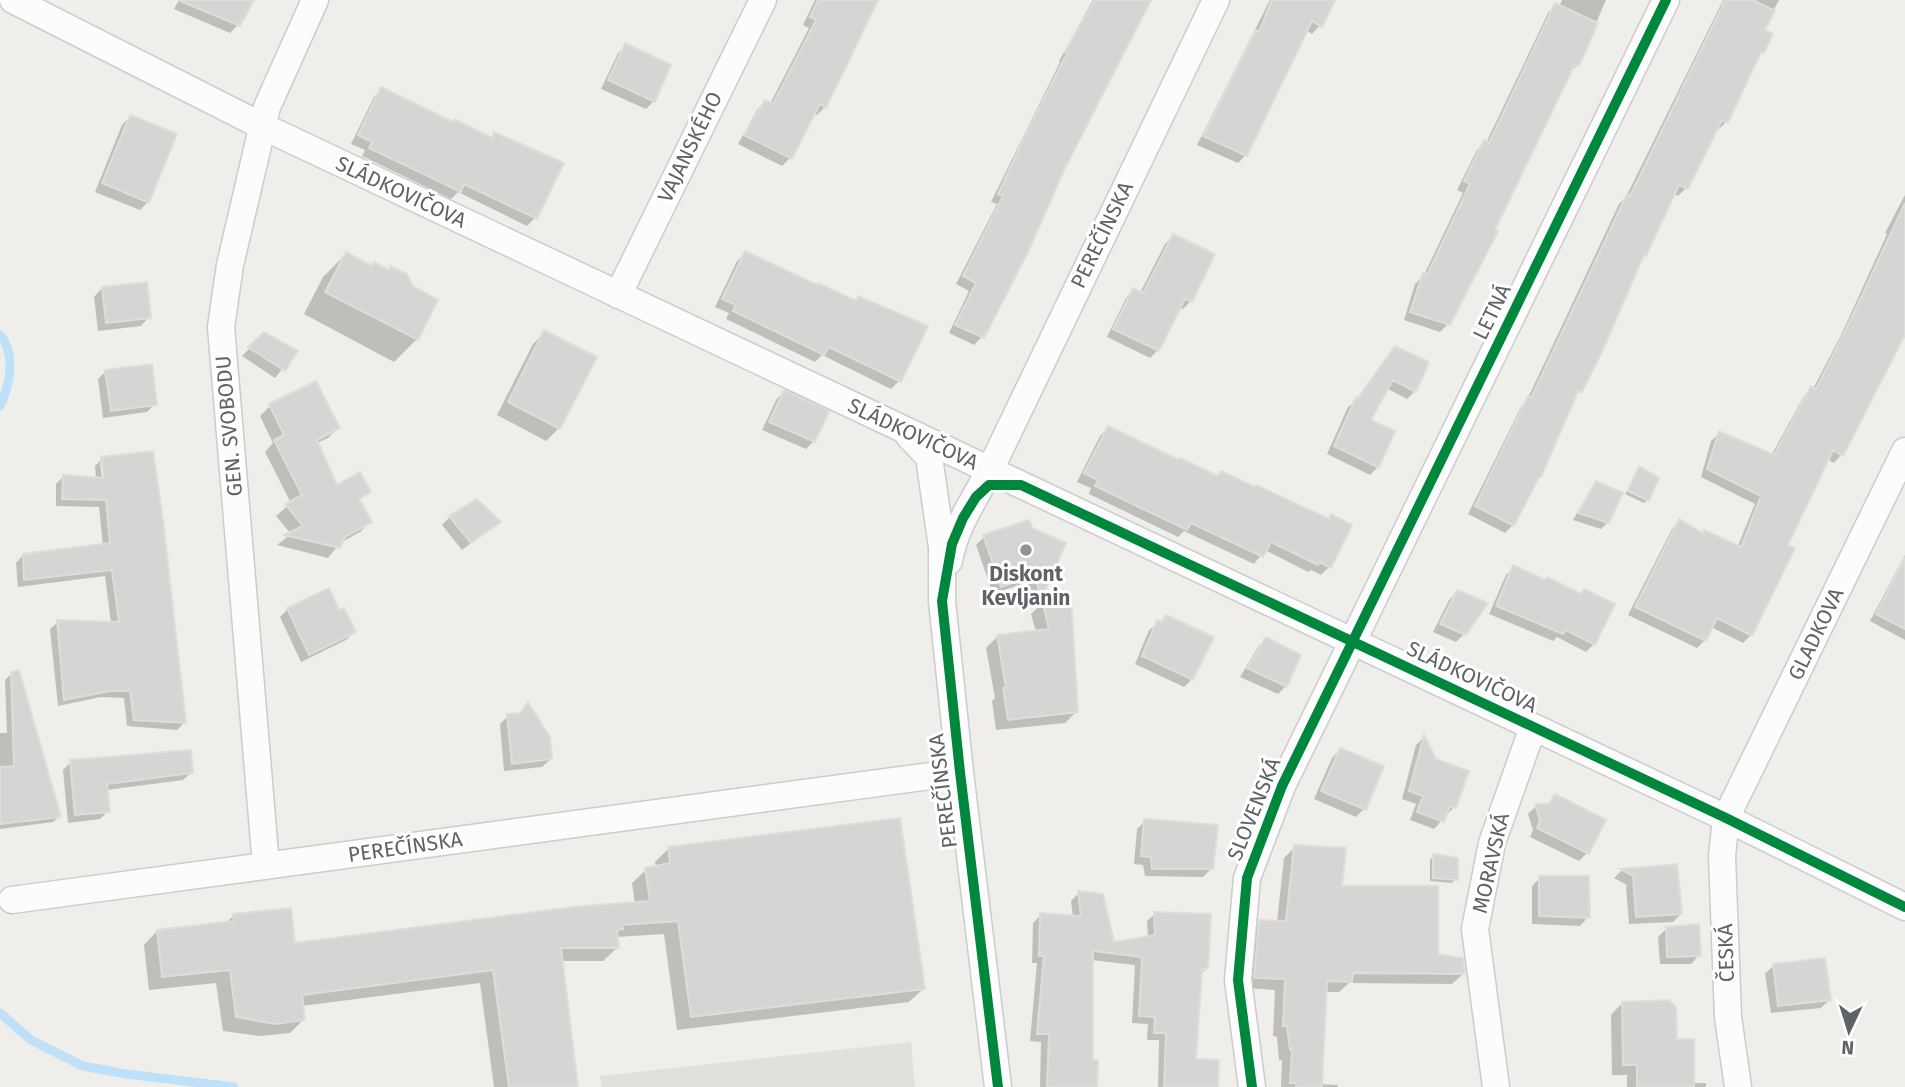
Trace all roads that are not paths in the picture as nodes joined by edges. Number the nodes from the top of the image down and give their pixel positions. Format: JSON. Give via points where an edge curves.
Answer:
{"nodes":[{"id":1,"x":13,"y":0,"type":"edge"},
{"id":2,"x":315,"y":0,"type":"edge"},
{"id":3,"x":763,"y":0,"type":"edge"},
{"id":4,"x":1216,"y":0,"type":"edge"},
{"id":5,"x":1666,"y":0,"type":"edge"},
{"id":6,"x":262,"y":126,"type":"junction"},
{"id":7,"x":618,"y":295,"type":"junction"},
{"id":8,"x":903,"y":429,"type":"junction"},
{"id":9,"x":1905,"y":451,"type":"edge"},
{"id":10,"x":990,"y":470,"type":"junction"},
{"id":11,"x":1021,"y":485,"type":"junction"},
{"id":12,"x":935,"y":496,"type":"junction"},
{"id":13,"x":976,"y":497,"type":"junction"},
{"id":14,"x":927,"y":537,"type":"junction"},
{"id":15,"x":942,"y":601,"type":"junction"},
{"id":16,"x":1352,"y":641,"type":"junction"},
{"id":17,"x":1533,"y":727,"type":"junction"},
{"id":18,"x":960,"y":772,"type":"junction"},
{"id":19,"x":1727,"y":818,"type":"junction"},
{"id":20,"x":266,"y":866,"type":"junction"},
{"id":21,"x":12,"y":900,"type":"dead end"},
{"id":22,"x":1905,"y":907,"type":"edge"},
{"id":23,"x":998,"y":1087,"type":"edge"},
{"id":24,"x":1252,"y":1087,"type":"edge"},
{"id":25,"x":1496,"y":1087,"type":"edge"},
{"id":26,"x":1738,"y":1087,"type":"edge"}],
"edges":[{"from":1,"to":6,"type":"street","name":"SLÁDKOVIČOVA"},
{"from":2,"to":6,"type":"street","name":"GEN. SVOBODU"},
{"from":3,"to":7,"type":"street","name":"VAJANSKÉHO"},
{"from":4,"to":10,"type":"street","name":"PEREČÍNSKA"},
{"from":5,"to":16,"type":"street","name":"LETNÁ"},
{"from":6,"to":7,"type":"street","name":"SLÁDKOVIČOVA"},
{"from":6,"to":20,"type":"street","name":"GEN. SVOBODU","via":[[230,265],[222,327]]},
{"from":7,"to":8,"type":"street","name":"SLÁDKOVIČOVA"},
{"from":8,"to":10,"type":"street","name":"SLÁDKOVIČOVA"},
{"from":8,"to":12,"type":"street","name":"PEREČÍNSKA","via":[[929,457]]},
{"from":8,"to":14,"type":"street","name":"PEREČÍNSKA","via":[[921,477]]},
{"from":9,"to":19,"type":"street","name":"GLADKOVA"},
{"from":10,"to":11,"type":"street","name":"SLÁDKOVIČOVA"},
{"from":10,"to":12,"type":"street","via":[[963,469],[948,478]]},
{"from":10,"to":13,"type":"street","name":"PEREČÍNSKA"},
{"from":11,"to":13,"type":"street","via":[[989,485]]},
{"from":11,"to":16,"type":"street","name":"SLÁDKOVIČOVA"},
{"from":12,"to":14,"type":"street","name":"PEREČÍNSKA"},
{"from":12,"to":15,"type":"street","name":"PEREČÍNSKA","via":[[942,547]]},
{"from":13,"to":15,"type":"street","name":"PEREČÍNSKA","via":[[952,544]]},
{"from":14,"to":15,"type":"street","name":"PEREČÍNSKA"},
{"from":15,"to":18,"type":"street","name":"PEREČÍNSKA"},
{"from":16,"to":17,"type":"street","name":"SLÁDKOVIČOVA"},
{"from":16,"to":24,"type":"street","name":"SLOVENSKÁ","via":[[1282,786],[1248,878],[1238,980]]},
{"from":17,"to":19,"type":"street","name":"SLÁDKOVIČOVA"},
{"from":17,"to":25,"type":"street","name":"MORAVSKÁ","via":[[1492,843],[1475,929]]},
{"from":18,"to":20,"type":"street","name":"PEREČÍNSKA"},
{"from":18,"to":23,"type":"street","name":"PEREČÍNSKA"},
{"from":19,"to":22,"type":"street","name":"SLÁDKOVIČOVA"},
{"from":19,"to":26,"type":"street","name":"ČESKÁ","via":[[1722,856],[1728,1017]]},
{"from":20,"to":21,"type":"street","name":"PEREČÍNSKA"}]}
